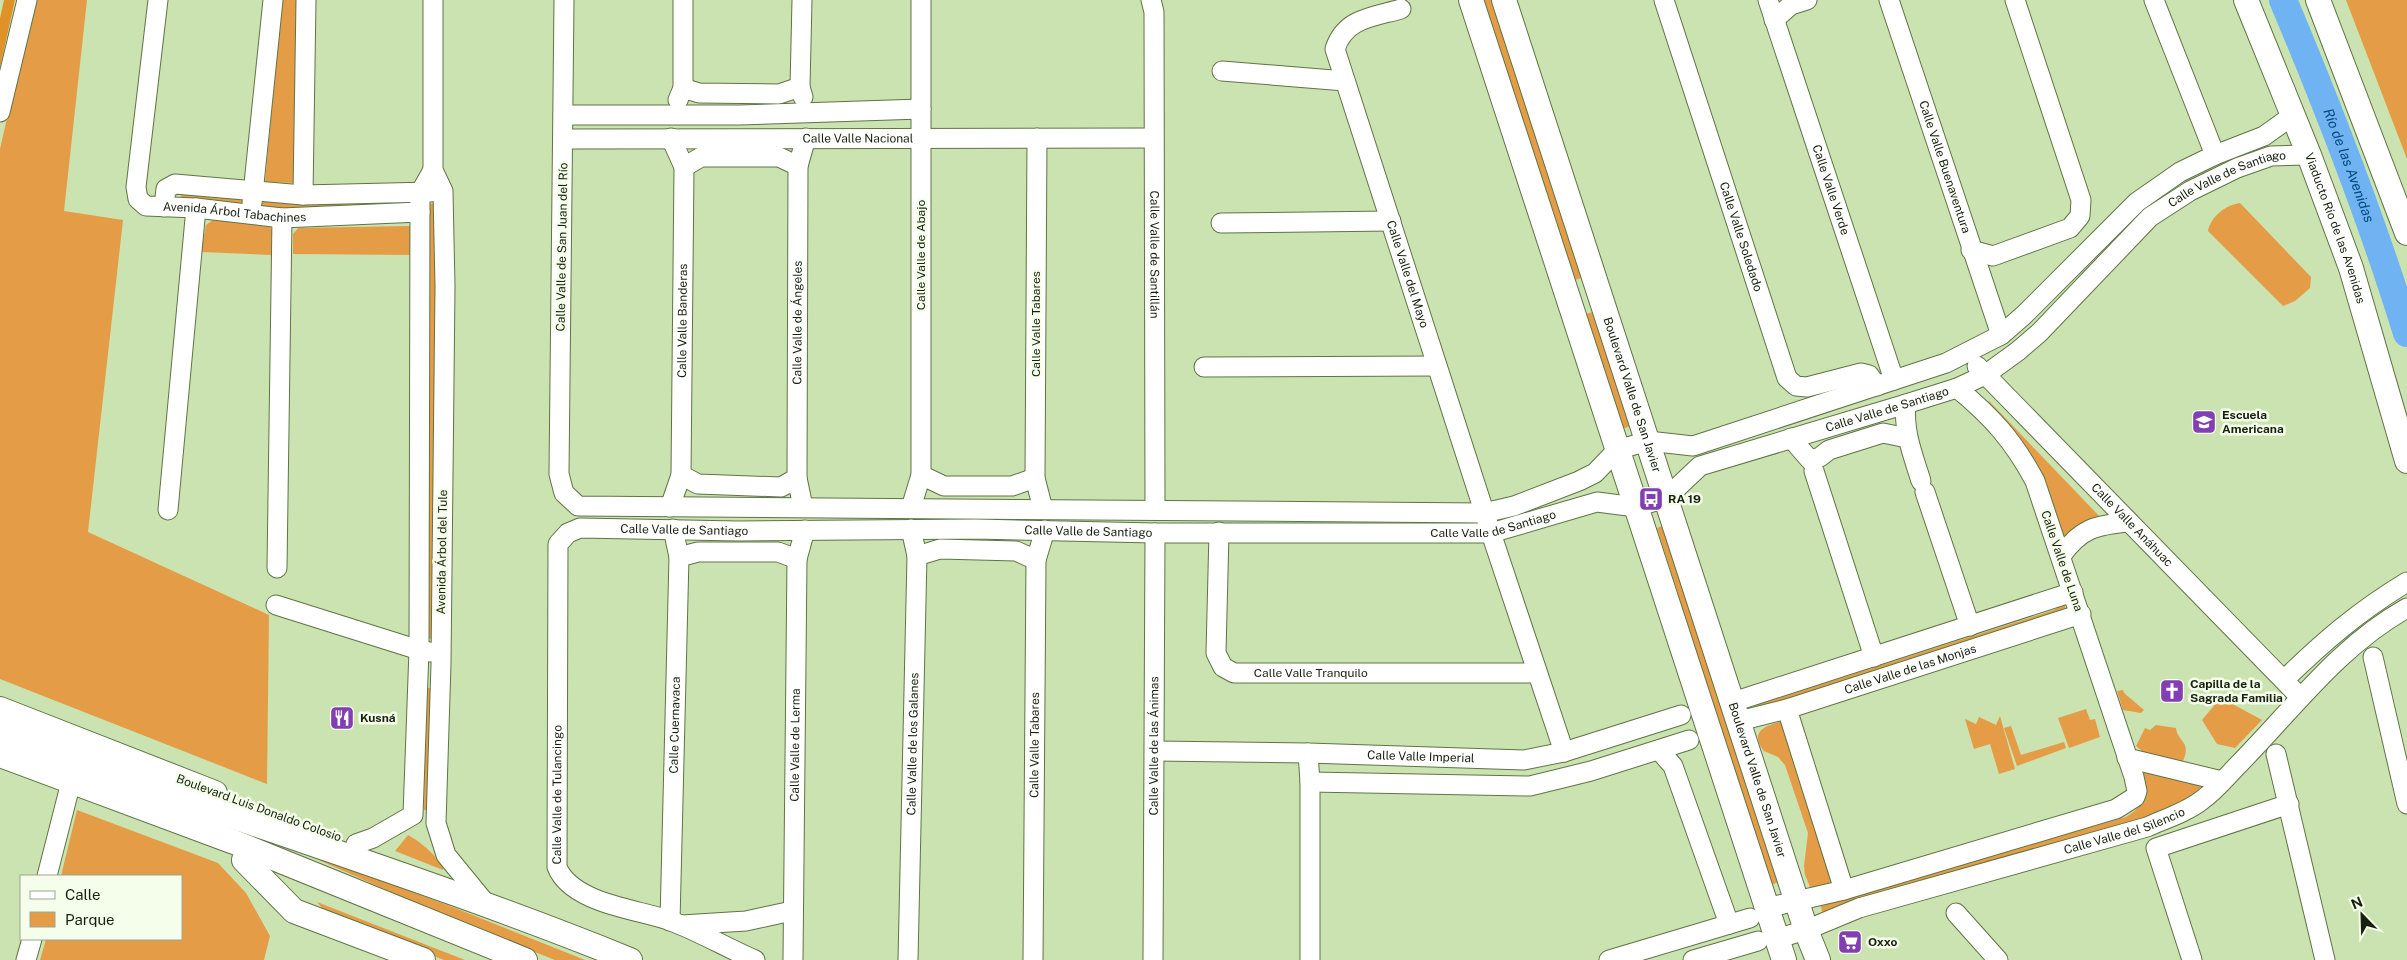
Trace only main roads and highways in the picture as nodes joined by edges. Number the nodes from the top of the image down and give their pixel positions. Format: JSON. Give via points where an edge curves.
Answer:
{"nodes":[{"id":1,"x":1470,"y":0,"type":"edge"},
{"id":2,"x":1504,"y":0,"type":"edge"},
{"id":3,"x":2246,"y":0,"type":"edge"},
{"id":4,"x":2318,"y":0,"type":"edge"},
{"id":5,"x":2407,"y":233,"type":"edge"},
{"id":6,"x":1599,"y":292,"type":"junction"},
{"id":7,"x":1569,"y":302,"type":"junction"},
{"id":8,"x":2407,"y":461,"type":"edge"},
{"id":9,"x":0,"y":709,"type":"edge"},
{"id":10,"x":0,"y":733,"type":"edge"},
{"id":11,"x":0,"y":755,"type":"edge"},
{"id":12,"x":0,"y":763,"type":"edge"},
{"id":13,"x":239,"y":851,"type":"junction"},
{"id":14,"x":514,"y":916,"type":"junction"},
{"id":15,"x":1773,"y":947,"type":"edge"},
{"id":16,"x":423,"y":960,"type":"edge"},
{"id":17,"x":525,"y":960,"type":"edge"},
{"id":18,"x":630,"y":960,"type":"edge"},
{"id":19,"x":1818,"y":960,"type":"edge"}],
"edges":[{"from":1,"to":7,"type":"main road"},
{"from":2,"to":6,"type":"main road","name":"Boulevard Valle de San Javier"},
{"from":3,"to":8,"type":"main road","name":"Viaducto Río de las Avenidas","via":[[2351,268]]},
{"from":4,"to":5,"type":"main road"},
{"from":6,"to":7,"type":"main road"},
{"from":6,"to":19,"type":"main road","name":"Boulevard Valle de San Javier"},
{"from":7,"to":15,"type":"main road","via":[[1636,507],[1758,913]]},
{"from":9,"to":14,"type":"main road","name":"Boulevard Luis Donaldo Colosio","via":[[248,806],[447,876]]},
{"from":10,"to":14,"type":"main road","name":"Boulevard Luis Donaldo Colosio"},
{"from":11,"to":13,"type":"main road"},
{"from":12,"to":13,"type":"main road"},
{"from":13,"to":16,"type":"main road","via":[[294,911]]},
{"from":13,"to":17,"type":"main road","via":[[427,919]]},
{"from":14,"to":18,"type":"main road","name":"Boulevard Luis Donaldo Colosio"}]}
